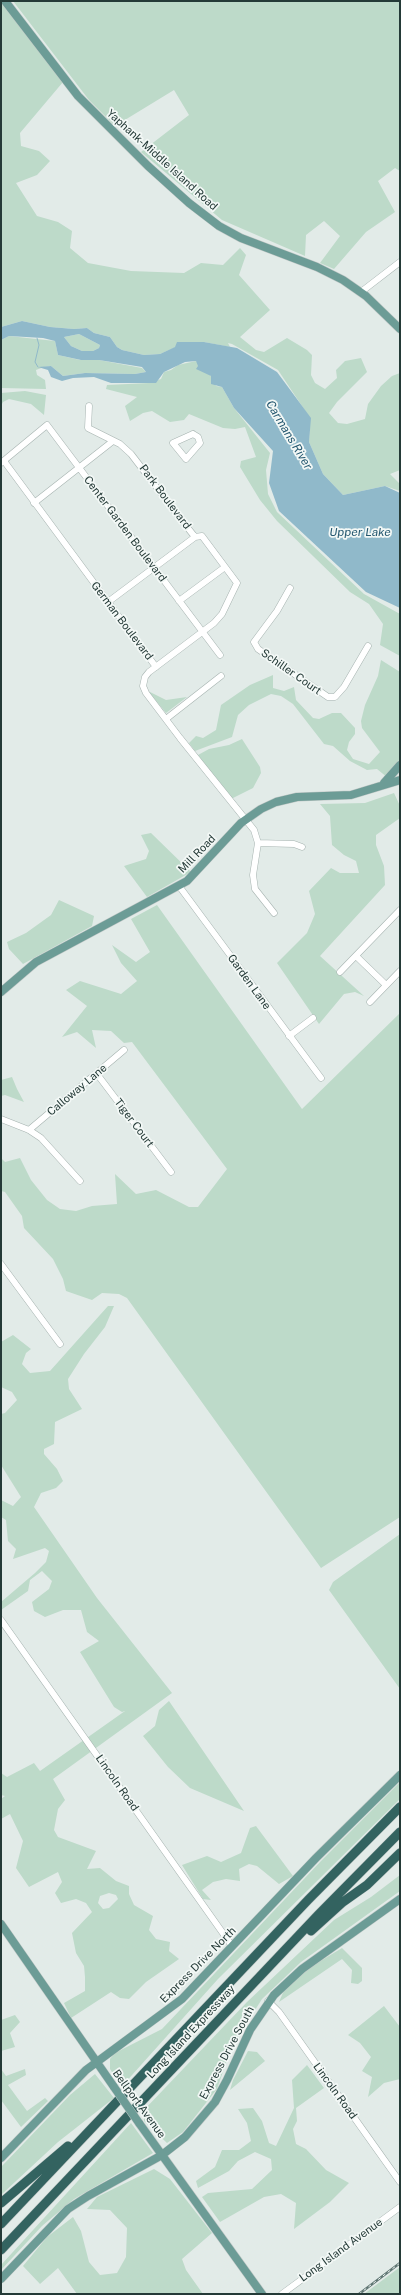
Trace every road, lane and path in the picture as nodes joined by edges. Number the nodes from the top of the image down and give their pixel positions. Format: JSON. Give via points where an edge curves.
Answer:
{"nodes":[{"id":1,"x":5,"y":1,"type":"edge"},
{"id":2,"x":400,"y":262,"type":"edge"},
{"id":3,"x":361,"y":292,"type":"junction"},
{"id":4,"x":400,"y":329,"type":"edge"},
{"id":5,"x":89,"y":406,"type":"dead end"},
{"id":6,"x":113,"y":442,"type":"junction"},
{"id":7,"x":186,"y":459,"type":"joint"},
{"id":8,"x":2,"y":462,"type":"edge"},
{"id":9,"x":79,"y":467,"type":"junction"},
{"id":10,"x":34,"y":503,"type":"junction"},
{"id":11,"x":196,"y":537,"type":"junction"},
{"id":12,"x":225,"y":566,"type":"junction"},
{"id":13,"x":154,"y":567,"type":"junction"},
{"id":14,"x":290,"y":588,"type":"dead end"},
{"id":15,"x":180,"y":600,"type":"junction"},
{"id":16,"x":108,"y":602,"type":"junction"},
{"id":17,"x":203,"y":632,"type":"junction"},
{"id":18,"x":368,"y":646,"type":"dead end"},
{"id":19,"x":220,"y":655,"type":"dead end"},
{"id":20,"x":156,"y":667,"type":"junction"},
{"id":21,"x":221,"y":676,"type":"dead end"},
{"id":22,"x":166,"y":720,"type":"junction"},
{"id":23,"x":400,"y":765,"type":"edge"},
{"id":24,"x":400,"y":780,"type":"edge"},
{"id":25,"x":379,"y":788,"type":"junction"},
{"id":26,"x":246,"y":819,"type":"junction"},
{"id":27,"x":258,"y":843,"type":"junction"},
{"id":28,"x":302,"y":847,"type":"dead end"},
{"id":29,"x":179,"y":886,"type":"junction"},
{"id":30,"x":400,"y":910,"type":"edge"},
{"id":31,"x":274,"y":913,"type":"dead end"},
{"id":32,"x":356,"y":956,"type":"junction"},
{"id":33,"x":400,"y":971,"type":"edge"},
{"id":34,"x":340,"y":972,"type":"dead end"},
{"id":35,"x":386,"y":985,"type":"junction"},
{"id":36,"x":1,"y":992,"type":"edge"},
{"id":37,"x":370,"y":1002,"type":"dead end"},
{"id":38,"x":313,"y":1018,"type":"dead end"},
{"id":39,"x":289,"y":1036,"type":"junction"},
{"id":40,"x":124,"y":1050,"type":"dead end"},
{"id":41,"x":97,"y":1074,"type":"junction"},
{"id":42,"x":321,"y":1078,"type":"dead end"},
{"id":43,"x":1,"y":1119,"type":"edge"},
{"id":44,"x":29,"y":1130,"type":"junction"},
{"id":45,"x":171,"y":1172,"type":"dead end"},
{"id":46,"x":80,"y":1181,"type":"dead end"},
{"id":47,"x":1,"y":1264,"type":"edge"},
{"id":48,"x":60,"y":1344,"type":"dead end"},
{"id":49,"x":1,"y":1620,"type":"edge"},
{"id":50,"x":400,"y":1775,"type":"edge"},
{"id":51,"x":400,"y":1807,"type":"edge"},
{"id":52,"x":400,"y":1832,"type":"edge"},
{"id":53,"x":400,"y":1853,"type":"edge"},
{"id":54,"x":400,"y":1899,"type":"edge"},
{"id":55,"x":1,"y":1924,"type":"edge"},
{"id":56,"x":232,"y":1946,"type":"junction"},
{"id":57,"x":274,"y":1961,"type":"junction"},
{"id":58,"x":268,"y":2002,"type":"junction"},
{"id":59,"x":96,"y":2062,"type":"junction"},
{"id":60,"x":90,"y":2130,"type":"junction"},
{"id":61,"x":162,"y":2155,"type":"junction"},
{"id":62,"x":1,"y":2158,"type":"edge"},
{"id":63,"x":400,"y":2182,"type":"edge"},
{"id":64,"x":1,"y":2203,"type":"edge"},
{"id":65,"x":400,"y":2207,"type":"edge"},
{"id":66,"x":1,"y":2224,"type":"edge"},
{"id":67,"x":1,"y":2250,"type":"edge"},
{"id":68,"x":1,"y":2278,"type":"edge"},
{"id":69,"x":262,"y":2294,"type":"edge"},
{"id":70,"x":282,"y":2294,"type":"edge"}],
"edges":[{"from":1,"to":3,"type":"main road","name":"Yaphank-Middle Island Road","via":[[78,96],[189,203],[219,226],[241,238],[318,267]]},
{"from":2,"to":3,"type":"street"},
{"from":3,"to":4,"type":"main road","name":"Yaphank-Middle Island Road"},
{"from":5,"to":6,"type":"street","name":"Park Boulevard","via":[[88,428]]},
{"from":6,"to":9,"type":"street"},
{"from":6,"to":11,"type":"street","name":"Park Boulevard","via":[[120,444],[131,454]]},
{"from":7,"to":7,"type":"street","via":[[173,443],[192,434],[198,437],[200,443]]},
{"from":8,"to":9,"type":"street","name":"Center Garden Boulevard","via":[[47,425]]},
{"from":8,"to":10,"type":"street","name":"German Boulevard"},
{"from":9,"to":10,"type":"street"},
{"from":9,"to":13,"type":"street","name":"Center Garden Boulevard"},
{"from":10,"to":16,"type":"street","name":"German Boulevard"},
{"from":11,"to":12,"type":"street","name":"Park Boulevard","via":[[202,536]]},
{"from":11,"to":13,"type":"street"},
{"from":12,"to":15,"type":"street"},
{"from":12,"to":17,"type":"street","name":"Park Boulevard","via":[[237,583],[222,614]]},
{"from":13,"to":15,"type":"street","name":"Center Garden Boulevard"},
{"from":13,"to":16,"type":"street"},
{"from":14,"to":18,"type":"street","name":"Schiller Court","via":[[254,642],[258,649],[328,697],[335,697]]},
{"from":15,"to":17,"type":"street","name":"Center Garden Boulevard"},
{"from":16,"to":20,"type":"street","name":"German Boulevard"},
{"from":17,"to":19,"type":"street","name":"Center Garden Boulevard"},
{"from":17,"to":20,"type":"street"},
{"from":20,"to":22,"type":"street","name":"German Boulevard","via":[[145,677],[143,686]]},
{"from":21,"to":22,"type":"street"},
{"from":22,"to":26,"type":"street","name":"German Boulevard"},
{"from":23,"to":25,"type":"main road","via":[[390,779]]},
{"from":24,"to":25,"type":"main road","name":"Mill Road"},
{"from":25,"to":26,"type":"main road","name":"Mill Road","via":[[351,795],[290,798],[266,806]]},
{"from":26,"to":27,"type":"street","name":"German Boulevard","via":[[254,830]]},
{"from":26,"to":29,"type":"main road","name":"Mill Road","via":[[195,874]]},
{"from":27,"to":28,"type":"street","via":[[294,844]]},
{"from":27,"to":31,"type":"street","via":[[253,875],[255,889]]},
{"from":29,"to":36,"type":"main road","name":"Mill Road","via":[[36,962]]},
{"from":29,"to":39,"type":"street","name":"Garden Lane"},
{"from":30,"to":32,"type":"street"},
{"from":32,"to":34,"type":"street"},
{"from":32,"to":35,"type":"street"},
{"from":33,"to":35,"type":"street"},
{"from":35,"to":37,"type":"street"},
{"from":38,"to":39,"type":"street"},
{"from":39,"to":42,"type":"street","name":"Garden Lane"},
{"from":40,"to":41,"type":"street","name":"Calloway Lane"},
{"from":41,"to":44,"type":"street","name":"Calloway Lane"},
{"from":41,"to":45,"type":"street","name":"Tiger Court"},
{"from":43,"to":44,"type":"street"},
{"from":44,"to":46,"type":"street","via":[[51,1148]]},
{"from":47,"to":48,"type":"street"},
{"from":49,"to":56,"type":"street","name":"Lincoln Road"},
{"from":50,"to":56,"type":"main road","name":"Express Drive North"},
{"from":51,"to":60,"type":"highway","name":"Long Island Expressway"},
{"from":52,"to":57,"type":"highway","name":"Long Island Expressway"},
{"from":53,"to":57,"type":"highway","via":[[367,1885]]},
{"from":54,"to":58,"type":"main road","name":"Express Drive South","via":[[295,1974]]},
{"from":55,"to":59,"type":"main road","name":"Bellport Avenue"},
{"from":56,"to":59,"type":"main road","name":"Express Drive North","via":[[174,2005]]},
{"from":57,"to":67,"type":"highway","name":"Long Island Expressway"},
{"from":58,"to":61,"type":"main road","name":"Express Drive South","via":[[250,2030],[228,2080],[215,2102],[188,2133]]},
{"from":58,"to":63,"type":"street","name":"Lincoln Road","via":[[279,2012]]},
{"from":59,"to":61,"type":"main road","name":"Bellport Avenue","bridge":true},
{"from":59,"to":62,"type":"main road","name":"Express Drive North","via":[[68,2087]]},
{"from":60,"to":64,"type":"highway"},
{"from":60,"to":66,"type":"highway","name":"Long Island Expressway"},
{"from":61,"to":68,"type":"main road","name":"Express Drive South","via":[[88,2196],[65,2212]]},
{"from":61,"to":69,"type":"main road","name":"Bellport Avenue"},
{"from":65,"to":70,"type":"street","name":"Long Island Avenue"}]}
